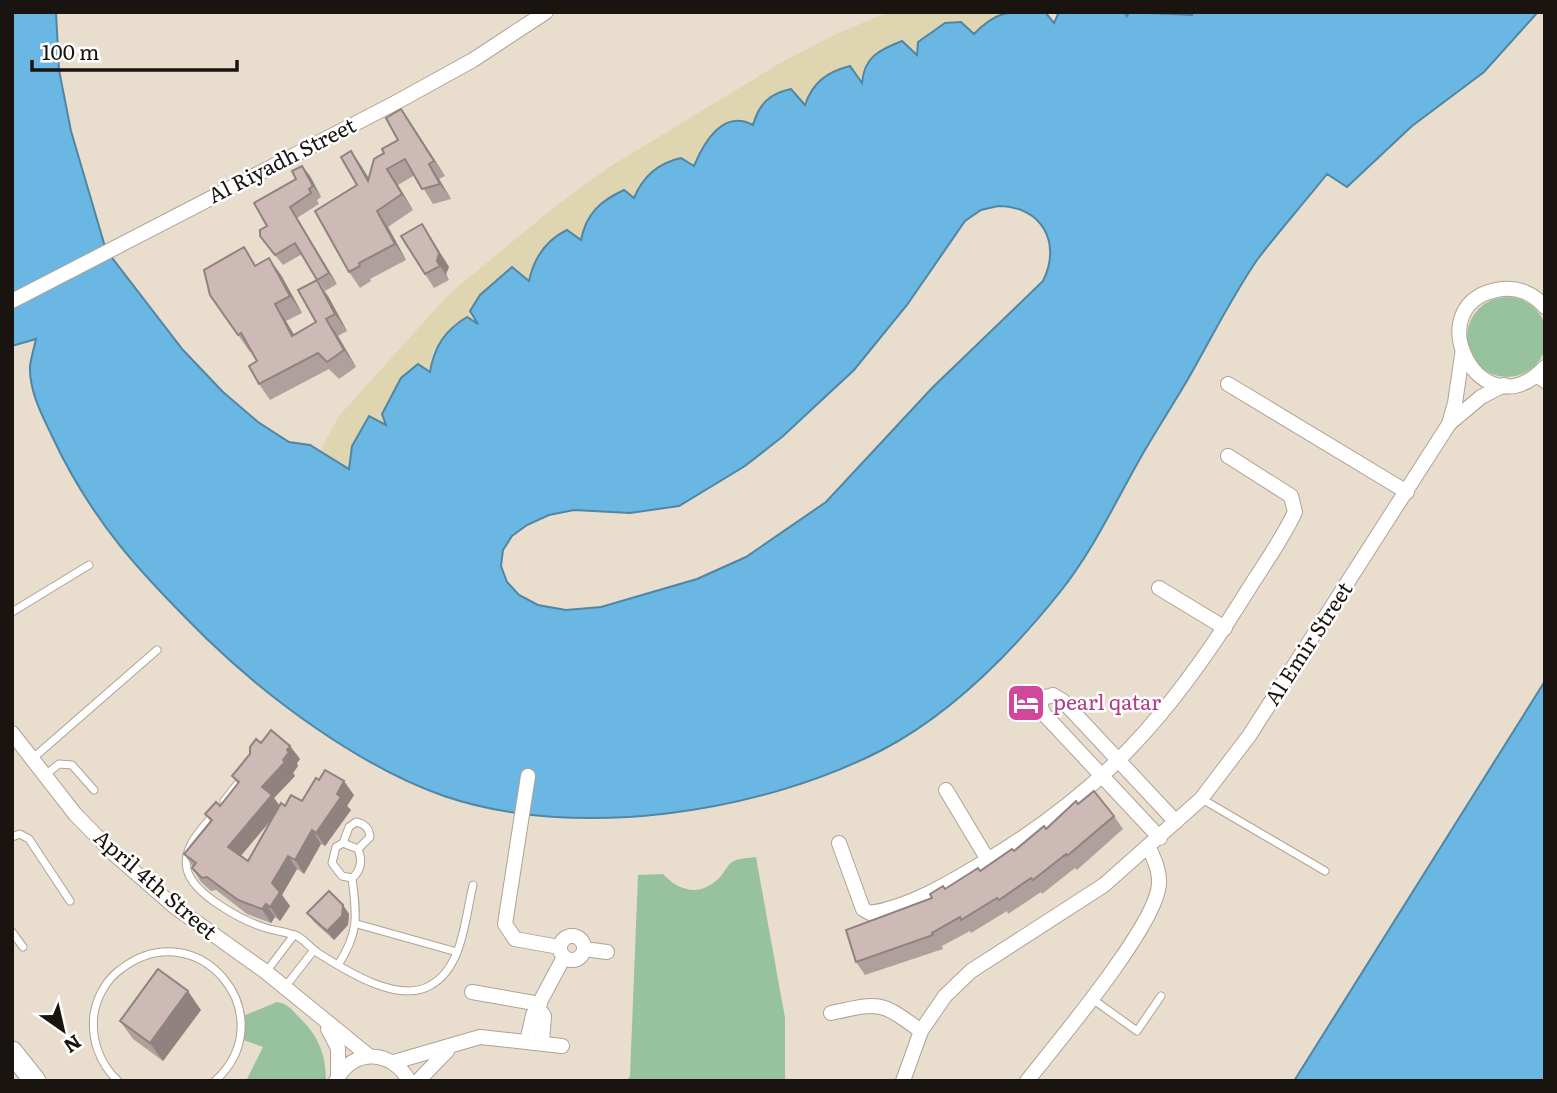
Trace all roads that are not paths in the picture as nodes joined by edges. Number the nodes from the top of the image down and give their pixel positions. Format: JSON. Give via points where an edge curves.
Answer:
{"nodes":[{"id":1,"x":547,"y":12,"type":"edge"},
{"id":2,"x":12,"y":301,"type":"edge"},
{"id":3,"x":1545,"y":307,"type":"edge"},
{"id":4,"x":1462,"y":355,"type":"junction"},
{"id":5,"x":1545,"y":367,"type":"edge"},
{"id":6,"x":1539,"y":381,"type":"edge"},
{"id":7,"x":1228,"y":384,"type":"dead end"},
{"id":8,"x":1504,"y":385,"type":"junction"},
{"id":9,"x":1449,"y":424,"type":"junction"},
{"id":10,"x":1228,"y":456,"type":"dead end"},
{"id":11,"x":1407,"y":492,"type":"junction"},
{"id":12,"x":89,"y":565,"type":"dead end"},
{"id":13,"x":1159,"y":588,"type":"dead end"},
{"id":14,"x":12,"y":612,"type":"edge"},
{"id":15,"x":1225,"y":628,"type":"junction"},
{"id":16,"x":158,"y":650,"type":"dead end"},
{"id":17,"x":12,"y":733,"type":"edge"},
{"id":18,"x":32,"y":759,"type":"junction"},
{"id":19,"x":1119,"y":761,"type":"junction"},
{"id":20,"x":246,"y":773,"type":"edge"},
{"id":21,"x":44,"y":776,"type":"junction"},
{"id":22,"x":528,"y":776,"type":"dead end"},
{"id":23,"x":1102,"y":777,"type":"junction"},
{"id":24,"x":94,"y":790,"type":"dead end"},
{"id":25,"x":946,"y":790,"type":"dead end"},
{"id":26,"x":1201,"y":799,"type":"junction"},
{"id":27,"x":1176,"y":822,"type":"junction"},
{"id":28,"x":12,"y":837,"type":"edge"},
{"id":29,"x":839,"y":843,"type":"dead end"},
{"id":30,"x":1155,"y":843,"type":"junction"},
{"id":31,"x":343,"y":844,"type":"junction"},
{"id":32,"x":358,"y":849,"type":"junction"},
{"id":33,"x":988,"y":860,"type":"junction"},
{"id":34,"x":1325,"y":871,"type":"dead end"},
{"id":35,"x":352,"y":878,"type":"junction"},
{"id":36,"x":473,"y":885,"type":"dead end"},
{"id":37,"x":70,"y":901,"type":"dead end"},
{"id":38,"x":357,"y":924,"type":"junction"},
{"id":39,"x":12,"y":932,"type":"edge"},
{"id":40,"x":294,"y":935,"type":"junction"},
{"id":41,"x":23,"y":947,"type":"dead end"},
{"id":42,"x":313,"y":950,"type":"junction"},
{"id":43,"x":457,"y":952,"type":"junction"},
{"id":44,"x":562,"y":952,"type":"junction"},
{"id":45,"x":607,"y":952,"type":"dead end"},
{"id":46,"x":338,"y":965,"type":"junction"},
{"id":47,"x":266,"y":972,"type":"junction"},
{"id":48,"x":285,"y":987,"type":"junction"},
{"id":49,"x":472,"y":992,"type":"dead end"},
{"id":50,"x":1161,"y":996,"type":"dead end"},
{"id":51,"x":1091,"y":998,"type":"junction"},
{"id":52,"x":539,"y":1006,"type":"junction"},
{"id":53,"x":831,"y":1013,"type":"dead end"},
{"id":54,"x":319,"y":1016,"type":"junction"},
{"id":55,"x":921,"y":1031,"type":"junction"},
{"id":56,"x":463,"y":1042,"type":"junction"},
{"id":57,"x":527,"y":1042,"type":"junction"},
{"id":58,"x":542,"y":1043,"type":"junction"},
{"id":59,"x":562,"y":1045,"type":"dead end"},
{"id":60,"x":12,"y":1052,"type":"edge"},
{"id":61,"x":369,"y":1056,"type":"junction"},
{"id":62,"x":394,"y":1062,"type":"junction"},
{"id":63,"x":225,"y":1077,"type":"edge"},
{"id":64,"x":337,"y":1079,"type":"edge"},
{"id":65,"x":35,"y":1081,"type":"edge"},
{"id":66,"x":118,"y":1081,"type":"edge"},
{"id":67,"x":215,"y":1081,"type":"edge"},
{"id":68,"x":409,"y":1081,"type":"edge"},
{"id":69,"x":418,"y":1081,"type":"edge"},
{"id":70,"x":903,"y":1081,"type":"edge"},
{"id":71,"x":1027,"y":1081,"type":"edge"}],
"edges":[{"from":1,"to":2,"type":"street","name":"Al Riyadh Street","via":[[473,60]]},
{"from":3,"to":4,"type":"street","name":"Al Emir Street","via":[[1514,289],[1484,295],[1463,317]]},
{"from":4,"to":8,"type":"street","via":[[1482,378]]},
{"from":4,"to":9,"type":"street","name":"Al Emir Street"},
{"from":5,"to":6,"type":"street","name":"Al Emir Street"},
{"from":6,"to":8,"type":"street","name":"Al Emir Street"},
{"from":7,"to":11,"type":"street"},
{"from":8,"to":9,"type":"street","name":"Al Emir Street","via":[[1481,397]]},
{"from":9,"to":11,"type":"street","name":"Al Emir Street"},
{"from":10,"to":15,"type":"street","via":[[1291,496],[1295,506]]},
{"from":11,"to":26,"type":"street","name":"Al Emir Street","via":[[1249,736]]},
{"from":12,"to":14,"type":"lane"},
{"from":13,"to":15,"type":"street"},
{"from":15,"to":19,"type":"street","via":[[1173,702]]},
{"from":16,"to":18,"type":"lane"},
{"from":17,"to":18,"type":"street","name":"April 4th Street"},
{"from":18,"to":21,"type":"street","name":"April 4th Street"},
{"from":19,"to":23,"type":"street"},
{"from":19,"to":23,"type":"street","via":[[1063,701],[1053,695],[1043,698],[1044,714]]},
{"from":19,"to":27,"type":"street"},
{"from":20,"to":40,"type":"lane","via":[[193,841],[186,856],[187,870],[207,896],[229,910],[250,922]]},
{"from":21,"to":24,"type":"lane","via":[[59,764],[72,765]]},
{"from":21,"to":47,"type":"street","name":"April 4th Street","via":[[75,814],[146,883]]},
{"from":22,"to":44,"type":"street","via":[[506,929],[519,941]]},
{"from":23,"to":30,"type":"street"},
{"from":23,"to":33,"type":"street","via":[[1071,805]]},
{"from":25,"to":33,"type":"street"},
{"from":26,"to":27,"type":"street","name":"Al Emir Street"},
{"from":26,"to":34,"type":"lane"},
{"from":27,"to":30,"type":"street","name":"Al Emir Street"},
{"from":28,"to":37,"type":"lane","via":[[20,834],[29,839]]},
{"from":29,"to":33,"type":"street","via":[[859,905],[870,913],[946,885]]},
{"from":30,"to":51,"type":"street","via":[[1157,897],[1151,912]]},
{"from":30,"to":55,"type":"street","name":"Al Emir Street","via":[[1077,906],[971,971],[945,996]]},
{"from":31,"to":32,"type":"lane"},
{"from":31,"to":32,"type":"lane","via":[[349,827],[363,824],[370,837]]},
{"from":31,"to":35,"type":"lane","via":[[336,847],[332,863],[342,876]]},
{"from":32,"to":35,"type":"lane","via":[[362,858],[358,874]]},
{"from":35,"to":38,"type":"lane"},
{"from":36,"to":43,"type":"lane"},
{"from":38,"to":43,"type":"lane"},
{"from":38,"to":46,"type":"lane"},
{"from":39,"to":41,"type":"lane"},
{"from":40,"to":42,"type":"lane"},
{"from":40,"to":47,"type":"lane"},
{"from":42,"to":46,"type":"lane"},
{"from":42,"to":48,"type":"lane"},
{"from":43,"to":46,"type":"lane","via":[[441,978],[429,987],[410,990],[383,987]]},
{"from":44,"to":45,"type":"street","via":[[576,959],[584,948]]},
{"from":44,"to":52,"type":"street"},
{"from":47,"to":48,"type":"street","name":"April 4th Street"},
{"from":48,"to":54,"type":"street","name":"April 4th Street"},
{"from":49,"to":52,"type":"street"},
{"from":50,"to":51,"type":"lane","via":[[1137,1031]]},
{"from":51,"to":71,"type":"street"},
{"from":52,"to":57,"type":"street"},
{"from":52,"to":58,"type":"street","via":[[544,1016]]},
{"from":53,"to":55,"type":"street","via":[[874,1003],[888,1007]]},
{"from":54,"to":61,"type":"street","name":"April 4th Street"},
{"from":54,"to":64,"type":"street","name":"April 4th Street","via":[[338,1048]]},
{"from":55,"to":70,"type":"street","name":"Al Emir Street"},
{"from":56,"to":57,"type":"street","via":[[480,1037]]},
{"from":56,"to":62,"type":"street"},
{"from":56,"to":69,"type":"street","via":[[443,1054]]},
{"from":57,"to":58,"type":"street"},
{"from":58,"to":59,"type":"street"},
{"from":60,"to":65,"type":"main road"},
{"from":61,"to":62,"type":"street"},
{"from":61,"to":64,"type":"street","via":[[351,1062]]},
{"from":62,"to":68,"type":"street"},
{"from":63,"to":66,"type":"lane","via":[[240,1037],[241,1016],[235,996],[210,964],[171,951],[131,961],[114,973],[102,990],[93,1024],[95,1042]]},
{"from":63,"to":67,"type":"lane"}]}
